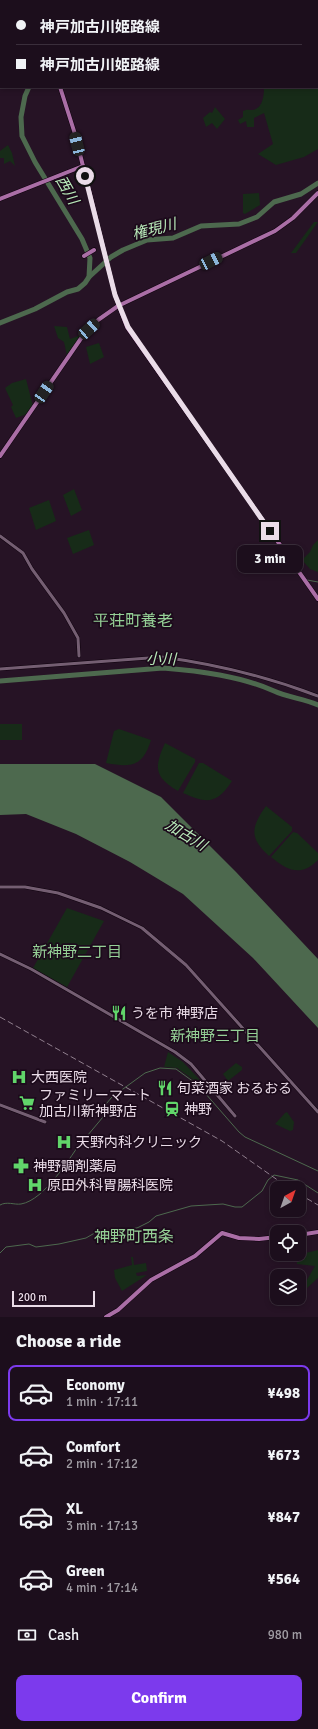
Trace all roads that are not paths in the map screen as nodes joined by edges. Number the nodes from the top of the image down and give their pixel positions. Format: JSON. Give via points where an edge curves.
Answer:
{"nodes":[{"id":1,"x":60,"y":88,"type":"edge"},
{"id":2,"x":82,"y":166,"type":"junction"},
{"id":3,"x":318,"y":193,"type":"edge"},
{"id":4,"x":0,"y":199,"type":"edge"},
{"id":5,"x":94,"y":251,"type":"dead end"},
{"id":6,"x":84,"y":256,"type":"dead end"},
{"id":7,"x":118,"y":306,"type":"junction"},
{"id":8,"x":0,"y":456,"type":"edge"},
{"id":9,"x":0,"y":536,"type":"edge"},
{"id":10,"x":318,"y":599,"type":"edge"},
{"id":11,"x":79,"y":656,"type":"dead end"},
{"id":12,"x":0,"y":669,"type":"edge"},
{"id":13,"x":318,"y":696,"type":"edge"},
{"id":14,"x":0,"y":887,"type":"edge"},
{"id":15,"x":0,"y":954,"type":"edge"},
{"id":16,"x":0,"y":1105,"type":"edge"},
{"id":17,"x":318,"y":1112,"type":"edge"},
{"id":18,"x":235,"y":1116,"type":"dead end"},
{"id":19,"x":45,"y":1122,"type":"dead end"},
{"id":20,"x":318,"y":1232,"type":"edge"},
{"id":21,"x":306,"y":1234,"type":"edge"},
{"id":22,"x":270,"y":1238,"type":"edge"},
{"id":23,"x":106,"y":1317,"type":"edge"}],
"edges":[{"from":1,"to":2,"type":"main road"},
{"from":2,"to":4,"type":"main road"},
{"from":2,"to":7,"type":"main road"},
{"from":3,"to":7,"type":"main road","via":[[293,218],[274,231]]},
{"from":5,"to":6,"type":"main road"},
{"from":7,"to":8,"type":"main road","via":[[98,320],[82,337]]},
{"from":7,"to":10,"type":"main road","via":[[134,339]]},
{"from":9,"to":11,"type":"street","via":[[23,553],[64,613],[78,638]]},
{"from":12,"to":13,"type":"street","via":[[162,657],[188,660],[273,681]]},
{"from":14,"to":17,"type":"street","via":[[25,886],[58,893],[101,908],[142,928],[186,965]]},
{"from":15,"to":18,"type":"street","via":[[31,969],[171,1050],[190,1064]]},
{"from":16,"to":19,"type":"street"},
{"from":20,"to":21,"type":"main road"},
{"from":22,"to":23,"type":"main road","via":[[239,1238],[222,1233],[195,1256],[151,1280],[123,1306]]}]}
